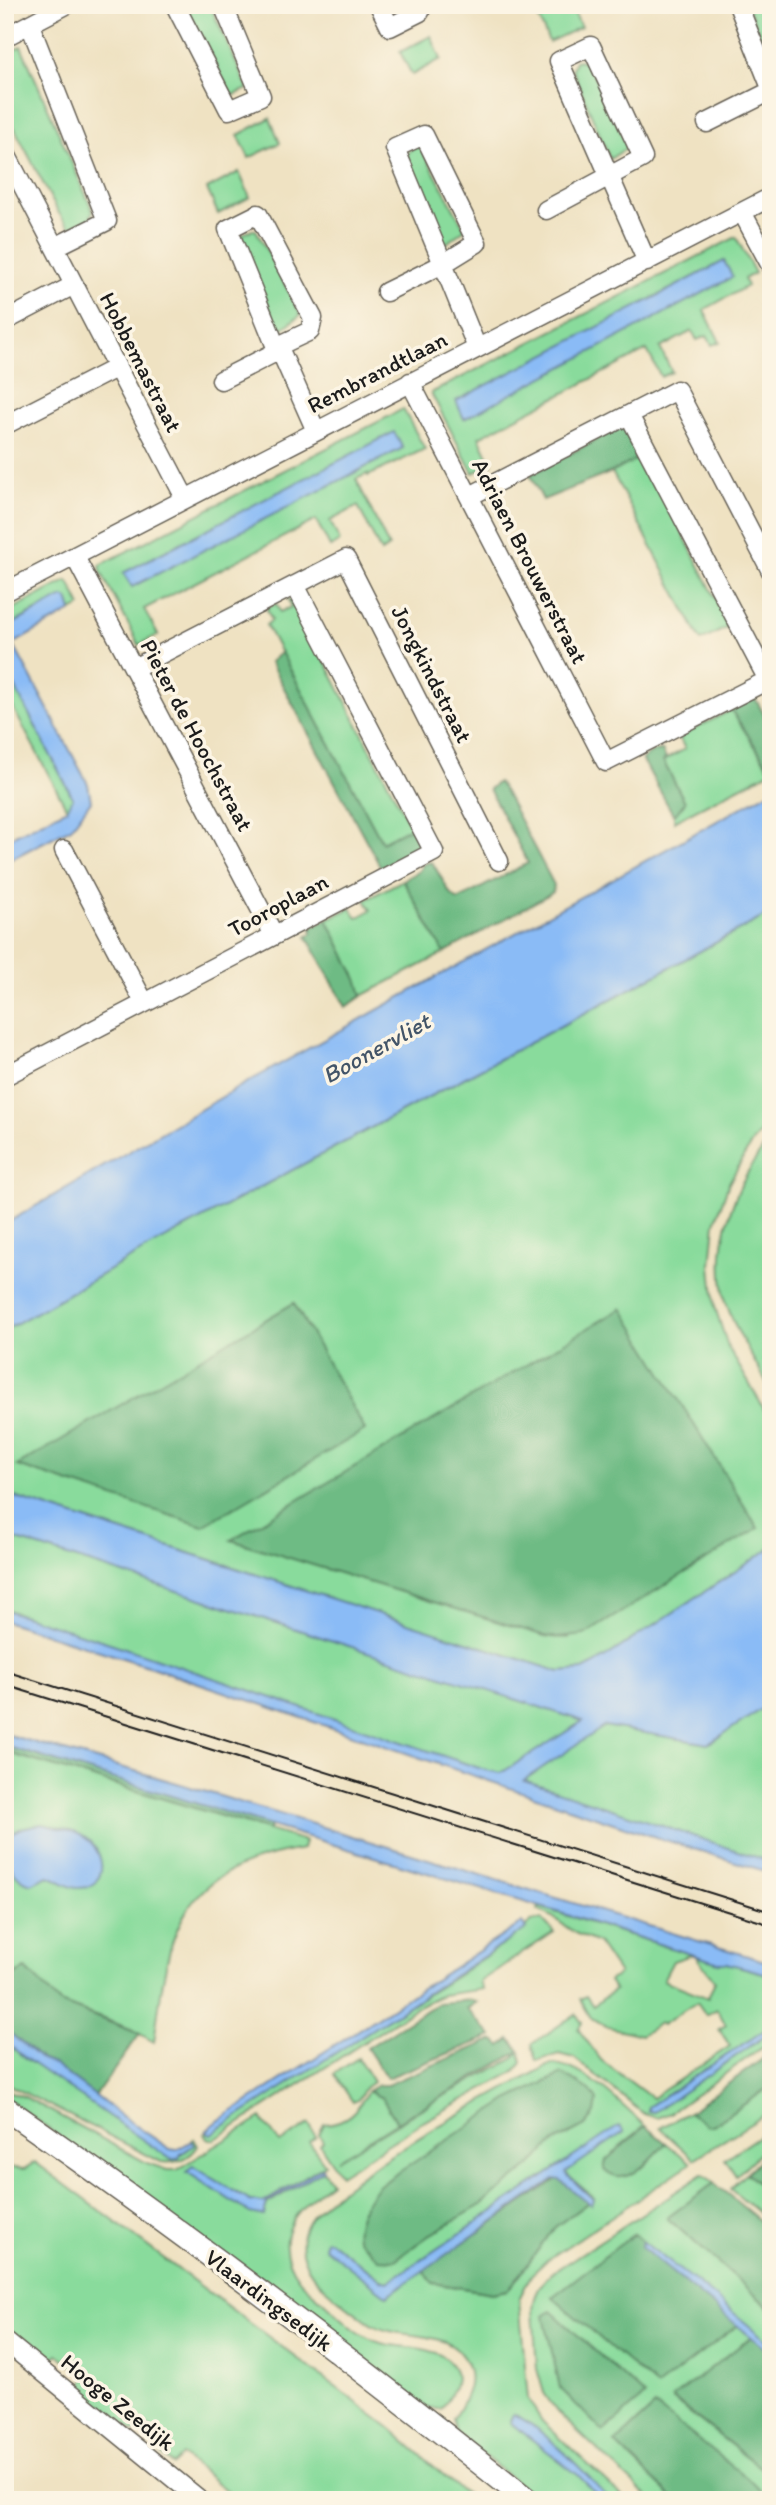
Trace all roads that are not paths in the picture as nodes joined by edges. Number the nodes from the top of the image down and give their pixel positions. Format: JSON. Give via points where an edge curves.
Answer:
{"nodes":[{"id":1,"x":66,"y":5,"type":"edge"},
{"id":2,"x":175,"y":5,"type":"edge"},
{"id":3,"x":223,"y":5,"type":"edge"},
{"id":4,"x":379,"y":5,"type":"edge"},
{"id":5,"x":418,"y":5,"type":"edge"},
{"id":6,"x":738,"y":5,"type":"edge"},
{"id":7,"x":30,"y":24,"type":"junction"},
{"id":8,"x":5,"y":37,"type":"edge"},
{"id":9,"x":771,"y":89,"type":"edge"},
{"id":10,"x":707,"y":123,"type":"dead end"},
{"id":11,"x":5,"y":152,"type":"edge"},
{"id":12,"x":608,"y":178,"type":"junction"},
{"id":13,"x":771,"y":197,"type":"edge"},
{"id":14,"x":546,"y":210,"type":"dead end"},
{"id":15,"x":742,"y":212,"type":"junction"},
{"id":16,"x":55,"y":247,"type":"junction"},
{"id":17,"x":647,"y":262,"type":"junction"},
{"id":18,"x":443,"y":264,"type":"junction"},
{"id":19,"x":771,"y":266,"type":"edge"},
{"id":20,"x":74,"y":285,"type":"junction"},
{"id":21,"x":386,"y":292,"type":"dead end"},
{"id":22,"x":5,"y":321,"type":"edge"},
{"id":23,"x":278,"y":348,"type":"junction"},
{"id":24,"x":477,"y":348,"type":"junction"},
{"id":25,"x":117,"y":368,"type":"junction"},
{"id":26,"x":221,"y":380,"type":"dead end"},
{"id":27,"x":410,"y":382,"type":"junction"},
{"id":28,"x":629,"y":415,"type":"junction"},
{"id":29,"x":5,"y":425,"type":"edge"},
{"id":30,"x":316,"y":430,"type":"junction"},
{"id":31,"x":470,"y":496,"type":"junction"},
{"id":32,"x":185,"y":498,"type":"junction"},
{"id":33,"x":75,"y":557,"type":"junction"},
{"id":34,"x":771,"y":571,"type":"edge"},
{"id":35,"x":295,"y":585,"type":"junction"},
{"id":36,"x":5,"y":592,"type":"edge"},
{"id":37,"x":134,"y":668,"type":"junction"},
{"id":38,"x":64,"y":850,"type":"dead end"},
{"id":39,"x":499,"y":861,"type":"dead end"},
{"id":40,"x":274,"y":935,"type":"junction"},
{"id":41,"x":145,"y":1002,"type":"junction"},
{"id":42,"x":5,"y":1076,"type":"edge"},
{"id":43,"x":5,"y":2108,"type":"edge"},
{"id":44,"x":5,"y":2342,"type":"edge"},
{"id":45,"x":200,"y":2500,"type":"edge"},
{"id":46,"x":527,"y":2500,"type":"edge"}],
"edges":[{"from":1,"to":7,"type":"street"},
{"from":2,"to":3,"type":"street","via":[[229,110],[261,96]]},
{"from":4,"to":5,"type":"street","via":[[390,27],[420,12]]},
{"from":6,"to":9,"type":"street"},
{"from":7,"to":8,"type":"street"},
{"from":7,"to":16,"type":"street","via":[[107,221]]},
{"from":9,"to":10,"type":"street"},
{"from":11,"to":16,"type":"street","name":"Hobbemastraat"},
{"from":12,"to":12,"type":"street","via":[[559,61],[591,46],[643,158]]},
{"from":12,"to":14,"type":"street"},
{"from":12,"to":17,"type":"street"},
{"from":13,"to":15,"type":"street","name":"Rembrandtlaan"},
{"from":15,"to":17,"type":"street","name":"Rembrandtlaan"},
{"from":15,"to":19,"type":"street"},
{"from":16,"to":20,"type":"street","name":"Hobbemastraat"},
{"from":17,"to":24,"type":"street","name":"Rembrandtlaan"},
{"from":18,"to":18,"type":"street","via":[[395,148],[424,135],[477,243]]},
{"from":18,"to":21,"type":"street"},
{"from":18,"to":24,"type":"street"},
{"from":20,"to":22,"type":"street"},
{"from":20,"to":25,"type":"street","name":"Hobbemastraat"},
{"from":23,"to":23,"type":"street","via":[[310,331],[313,318],[258,214],[228,229]]},
{"from":23,"to":26,"type":"street"},
{"from":23,"to":30,"type":"street"},
{"from":24,"to":27,"type":"street","name":"Rembrandtlaan"},
{"from":25,"to":29,"type":"street"},
{"from":25,"to":32,"type":"street","name":"Hobbemastraat"},
{"from":27,"to":30,"type":"street","name":"Rembrandtlaan"},
{"from":27,"to":31,"type":"street","name":"Adriaen Brouwerstraat"},
{"from":28,"to":31,"type":"street"},
{"from":28,"to":31,"type":"street","name":"Adriaen Brouwerstraat","via":[[768,680],[606,762]]},
{"from":28,"to":34,"type":"street","via":[[677,390]]},
{"from":30,"to":32,"type":"street","name":"Rembrandtlaan"},
{"from":32,"to":33,"type":"street","name":"Rembrandtlaan"},
{"from":33,"to":36,"type":"street","name":"Rembrandtlaan"},
{"from":33,"to":37,"type":"street","name":"Pieter de Hoochstraat"},
{"from":35,"to":37,"type":"street","name":"Jongkindstraat"},
{"from":35,"to":39,"type":"street","name":"Jongkindstraat","via":[[346,559]]},
{"from":35,"to":40,"type":"street","name":"Tooroplaan","via":[[434,852]]},
{"from":37,"to":40,"type":"street","name":"Pieter de Hoochstraat"},
{"from":38,"to":41,"type":"street"},
{"from":40,"to":41,"type":"street","name":"Tooroplaan"},
{"from":41,"to":42,"type":"street","name":"Tooroplaan"},
{"from":43,"to":46,"type":"street","name":"Vlaardingsedijk","via":[[118,2186]]},
{"from":44,"to":45,"type":"street","name":"Hooge Zeedijk"}]}
